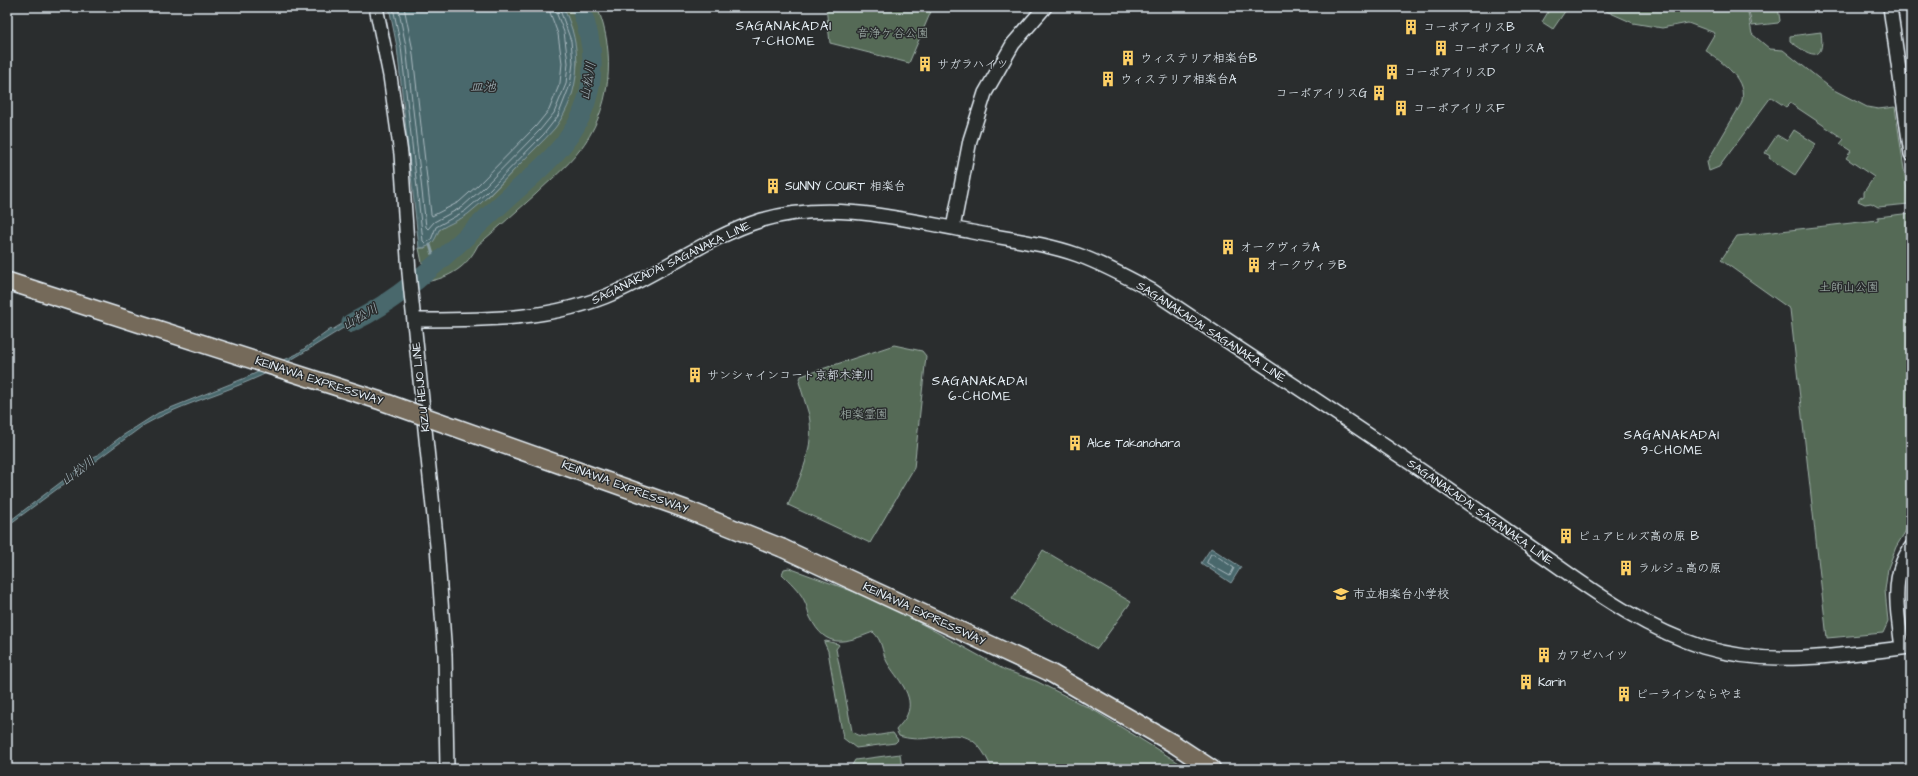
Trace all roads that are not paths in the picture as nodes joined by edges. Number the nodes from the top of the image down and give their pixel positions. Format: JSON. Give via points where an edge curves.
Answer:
{"nodes":[{"id":1,"x":376,"y":7,"type":"edge"},
{"id":2,"x":1045,"y":7,"type":"edge"},
{"id":3,"x":1890,"y":7,"type":"edge"},
{"id":4,"x":1911,"y":154,"type":"edge"},
{"id":5,"x":953,"y":228,"type":"junction"},
{"id":6,"x":7,"y":281,"type":"edge"},
{"id":7,"x":415,"y":320,"type":"junction"},
{"id":8,"x":1911,"y":547,"type":"edge"},
{"id":9,"x":1906,"y":648,"type":"edge"},
{"id":10,"x":448,"y":769,"type":"edge"},
{"id":11,"x":1212,"y":769,"type":"edge"}],
"edges":[{"from":1,"to":7,"type":"main road","name":"KIZU HEIJO LINE","via":[[399,133]]},
{"from":2,"to":5,"type":"main road","via":[[1013,44],[985,93],[970,140]]},
{"from":3,"to":4,"type":"main road"},
{"from":5,"to":7,"type":"main road","name":"SAGANAKADAI SAGANAKA LINE","via":[[857,212],[827,210],[792,213],[738,229],[635,283],[584,305],[496,320]]},
{"from":5,"to":9,"type":"main road","name":"SAGANAKADAI SAGANAKA LINE","via":[[1057,249],[1101,264],[1151,290],[1447,489],[1582,584],[1664,632],[1704,647],[1765,658],[1824,658]]},
{"from":6,"to":11,"type":"highway","name":"KEINAWA EXPRESSWAY","bridge":true,"via":[[381,401],[685,509],[782,548],[1048,672],[1174,744]]},
{"from":7,"to":10,"type":"main road","name":"KIZU HEIJO LINE","via":[[445,654]]},
{"from":8,"to":9,"type":"main road","via":[[1902,563],[1898,579],[1897,600]]}]}
